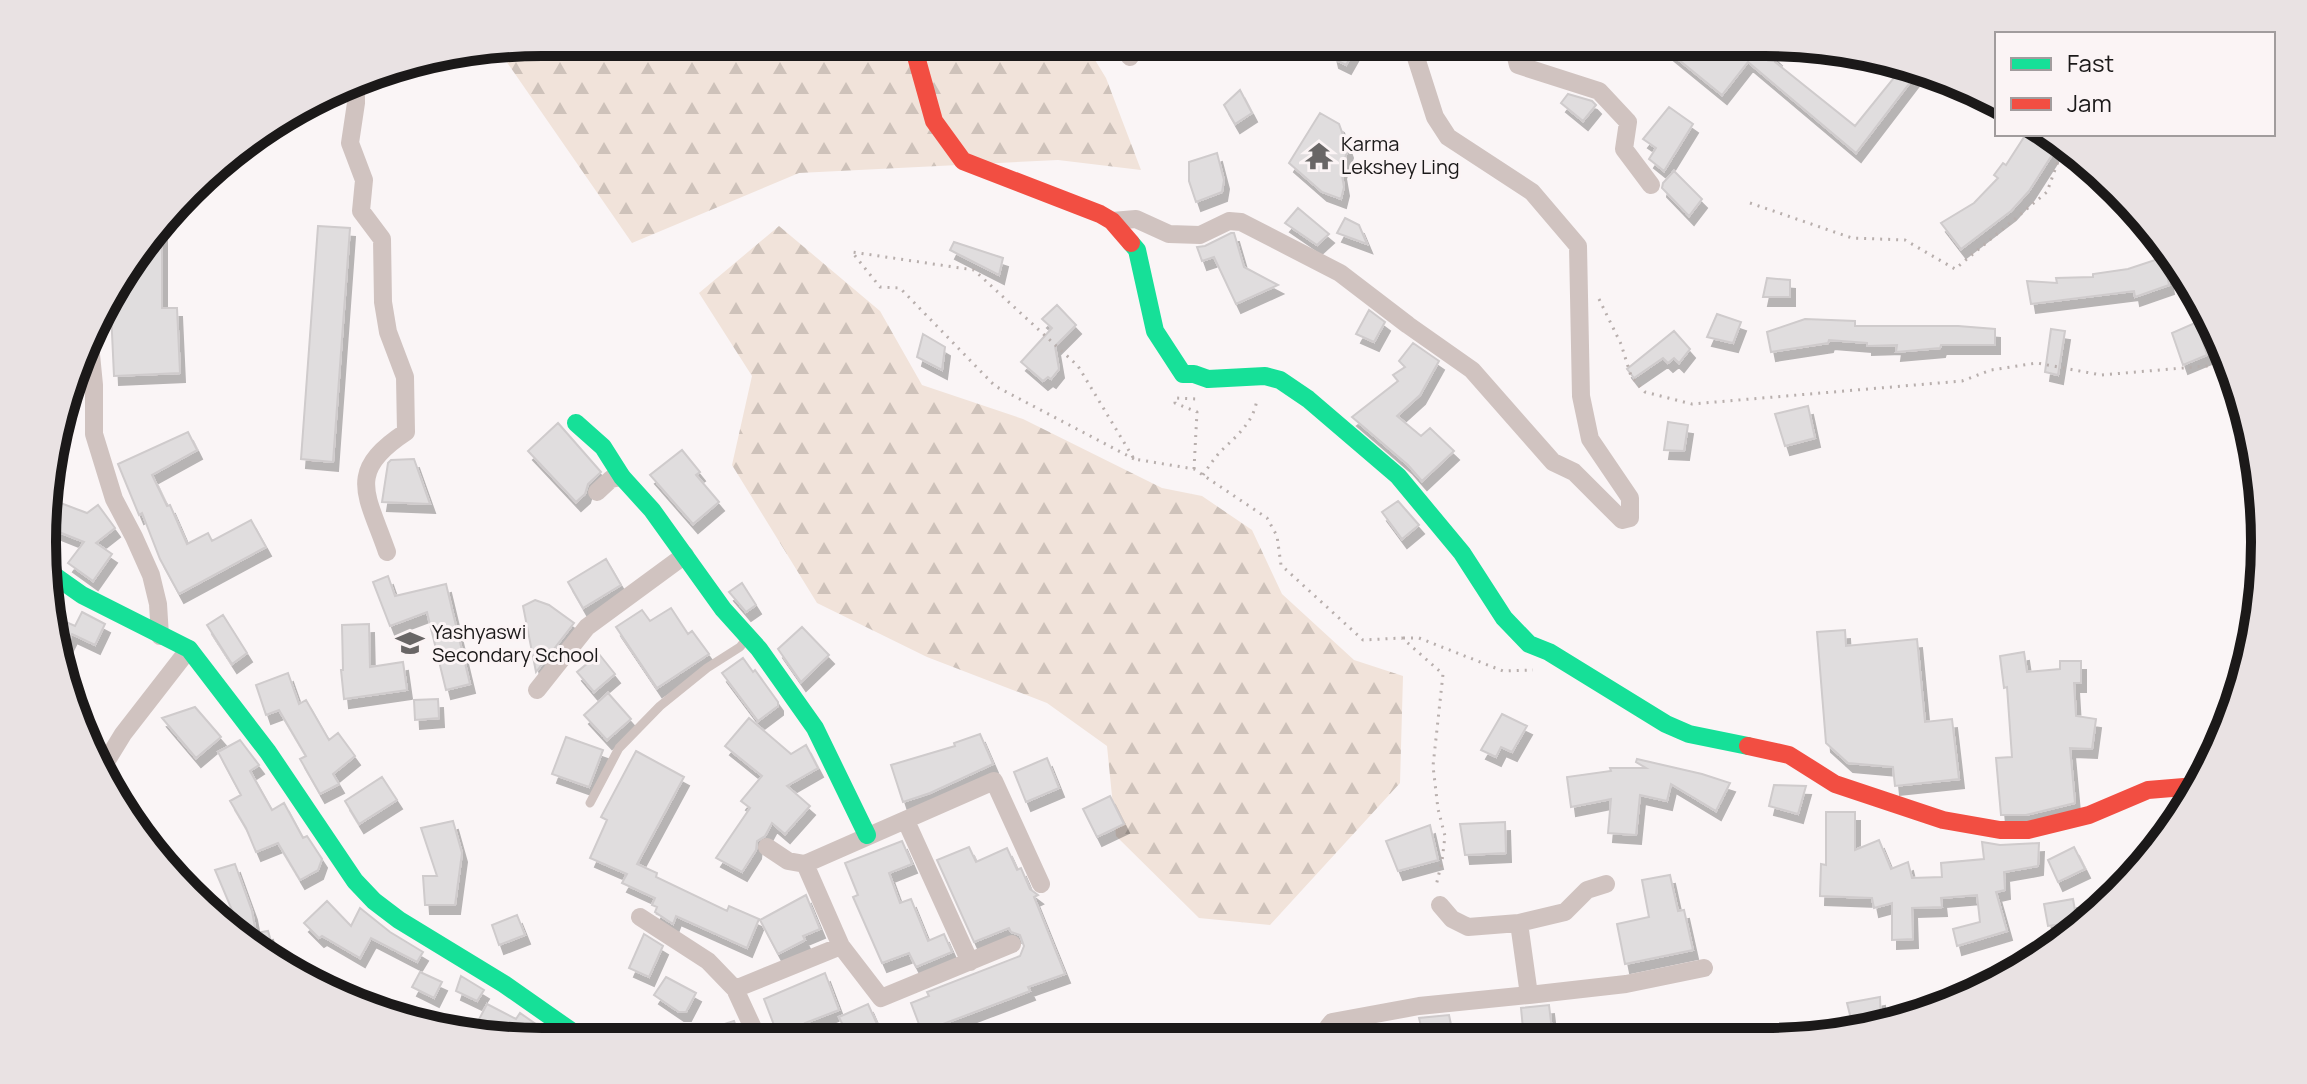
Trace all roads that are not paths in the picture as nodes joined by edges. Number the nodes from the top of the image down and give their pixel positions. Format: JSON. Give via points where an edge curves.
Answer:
{"nodes":[{"id":1,"x":916,"y":56,"type":"edge"},
{"id":2,"x":1415,"y":56,"type":"edge"},
{"id":3,"x":1516,"y":56,"type":"edge"},
{"id":4,"x":356,"y":93,"type":"edge"},
{"id":5,"x":1651,"y":185,"type":"dead end"},
{"id":6,"x":1112,"y":221,"type":"junction"},
{"id":7,"x":92,"y":360,"type":"edge"},
{"id":8,"x":576,"y":423,"type":"dead end"},
{"id":9,"x":622,"y":477,"type":"junction"},
{"id":10,"x":597,"y":492,"type":"dead end"},
{"id":11,"x":387,"y":552,"type":"dead end"},
{"id":12,"x":685,"y":555,"type":"junction"},
{"id":13,"x":57,"y":578,"type":"edge"},
{"id":14,"x":160,"y":636,"type":"junction"},
{"id":15,"x":189,"y":649,"type":"junction"},
{"id":16,"x":759,"y":649,"type":"junction"},
{"id":17,"x":537,"y":690,"type":"dead end"},
{"id":18,"x":107,"y":760,"type":"edge"},
{"id":19,"x":2185,"y":787,"type":"edge"},
{"id":20,"x":590,"y":803,"type":"dead end"},
{"id":21,"x":906,"y":821,"type":"junction"},
{"id":22,"x":867,"y":835,"type":"junction"},
{"id":23,"x":767,"y":847,"type":"dead end"},
{"id":24,"x":805,"y":864,"type":"junction"},
{"id":25,"x":1041,"y":884,"type":"dead end"},
{"id":26,"x":1606,"y":884,"type":"dead end"},
{"id":27,"x":1440,"y":905,"type":"road end"},
{"id":28,"x":640,"y":917,"type":"dead end"},
{"id":29,"x":1519,"y":923,"type":"junction"},
{"id":30,"x":1012,"y":944,"type":"dead end"},
{"id":31,"x":841,"y":946,"type":"junction"},
{"id":32,"x":970,"y":962,"type":"junction"},
{"id":33,"x":1704,"y":968,"type":"dead end"},
{"id":34,"x":735,"y":989,"type":"junction"},
{"id":35,"x":1529,"y":995,"type":"junction"},
{"id":36,"x":567,"y":1028,"type":"edge"},
{"id":37,"x":753,"y":1028,"type":"edge"},
{"id":38,"x":1328,"y":1028,"type":"edge"}],
"edges":[{"from":1,"to":6,"type":"street","via":[[934,121],[963,161]]},
{"from":2,"to":6,"type":"street","via":[[1435,117],[1448,137],[1532,192],[1578,246],[1581,396],[1590,439],[1630,498],[1630,518],[1622,520],[1574,472],[1553,462],[1472,370],[1340,273],[1241,222],[1229,221],[1200,235],[1169,234],[1136,219]]},
{"from":3,"to":5,"type":"street","via":[[1518,65],[1599,91],[1628,122],[1624,149]]},
{"from":4,"to":11,"type":"street","via":[[350,143],[364,180],[361,211],[382,239],[383,302],[405,377],[406,432],[368,466],[364,481]]},
{"from":6,"to":19,"type":"street","via":[[1137,250],[1155,331],[1183,374],[1208,379],[1259,375],[1280,380],[1308,399],[1398,476],[1529,644],[1666,724],[1689,734],[1789,755],[1835,784],[1943,820],[2000,830],[2055,825],[2148,790]]},
{"from":7,"to":14,"type":"street","via":[[94,434],[114,499],[151,575]]},
{"from":8,"to":9,"type":"street","via":[[603,447]]},
{"from":9,"to":10,"type":"street"},
{"from":9,"to":12,"type":"street"},
{"from":12,"to":16,"type":"street"},
{"from":12,"to":17,"type":"street","via":[[587,627]]},
{"from":13,"to":14,"type":"street"},
{"from":14,"to":15,"type":"street"},
{"from":15,"to":18,"type":"street"},
{"from":15,"to":36,"type":"street","via":[[374,901]]},
{"from":16,"to":20,"type":"lane","via":[[744,642],[660,706],[619,748]]},
{"from":16,"to":22,"type":"street","via":[[815,728]]},
{"from":21,"to":22,"type":"street"},
{"from":21,"to":25,"type":"street","via":[[994,781]]},
{"from":21,"to":32,"type":"street"},
{"from":22,"to":24,"type":"street"},
{"from":23,"to":24,"type":"street","via":[[788,861]]},
{"from":24,"to":31,"type":"street"},
{"from":26,"to":29,"type":"street","via":[[1587,890],[1565,912]]},
{"from":27,"to":29,"type":"street","via":[[1468,927]]},
{"from":28,"to":34,"type":"street","via":[[708,961]]},
{"from":29,"to":35,"type":"street"},
{"from":30,"to":32,"type":"street"},
{"from":31,"to":32,"type":"street","via":[[881,998]]},
{"from":31,"to":34,"type":"street"},
{"from":33,"to":35,"type":"street"},
{"from":34,"to":37,"type":"street"},
{"from":35,"to":38,"type":"street","via":[[1419,1006],[1332,1022]]}]}
